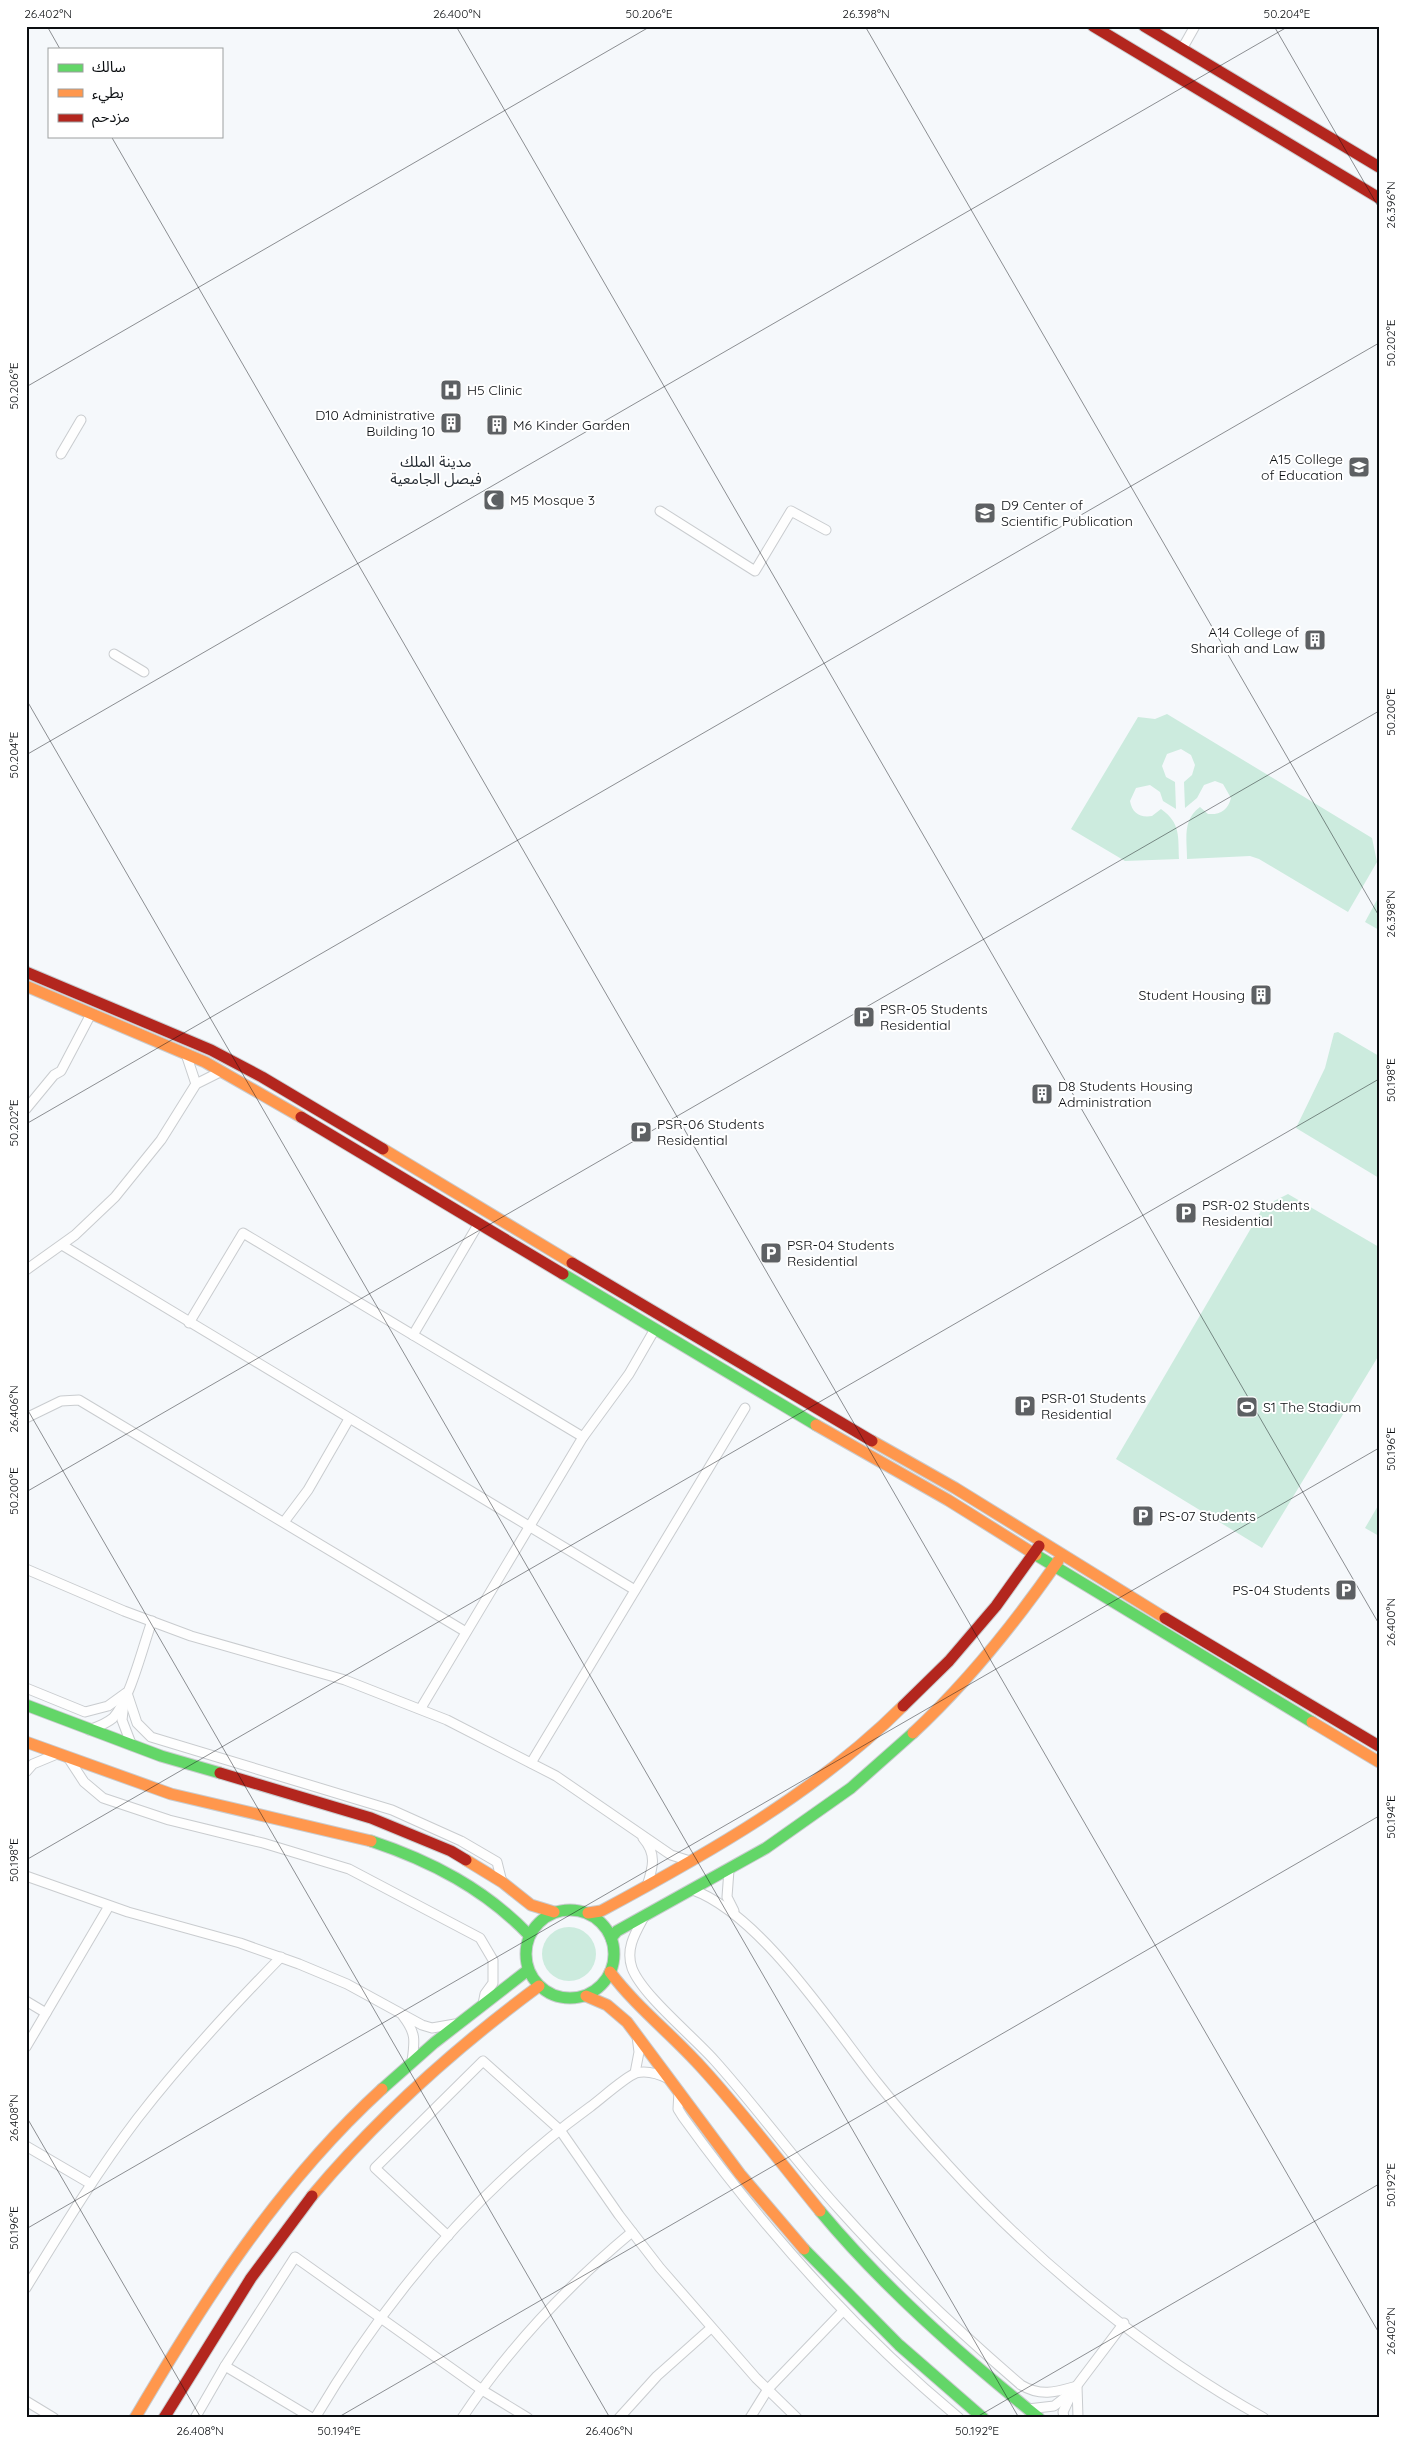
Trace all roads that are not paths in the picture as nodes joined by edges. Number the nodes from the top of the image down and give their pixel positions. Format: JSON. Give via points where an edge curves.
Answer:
{"nodes":[{"id":1,"x":1093,"y":26,"type":"edge"},
{"id":2,"x":1144,"y":26,"type":"edge"},
{"id":3,"x":1195,"y":26,"type":"edge"},
{"id":4,"x":1182,"y":49,"type":"junction"},
{"id":5,"x":1379,"y":167,"type":"edge"},
{"id":6,"x":1379,"y":198,"type":"edge"},
{"id":7,"x":81,"y":420,"type":"dead end"},
{"id":8,"x":61,"y":454,"type":"dead end"},
{"id":9,"x":660,"y":511,"type":"dead end"},
{"id":10,"x":826,"y":530,"type":"dead end"},
{"id":11,"x":114,"y":654,"type":"dead end"},
{"id":12,"x":144,"y":672,"type":"dead end"},
{"id":13,"x":26,"y":972,"type":"edge"},
{"id":14,"x":26,"y":986,"type":"edge"},
{"id":15,"x":91,"y":1014,"type":"junction"},
{"id":16,"x":186,"y":1054,"type":"junction"},
{"id":17,"x":222,"y":1071,"type":"junction"},
{"id":18,"x":196,"y":1084,"type":"junction"},
{"id":19,"x":26,"y":1109,"type":"edge"},
{"id":20,"x":479,"y":1223,"type":"junction"},
{"id":21,"x":62,"y":1245,"type":"junction"},
{"id":22,"x":26,"y":1270,"type":"edge"},
{"id":23,"x":189,"y":1323,"type":"junction"},
{"id":24,"x":655,"y":1329,"type":"junction"},
{"id":25,"x":413,"y":1335,"type":"junction"},
{"id":26,"x":745,"y":1408,"type":"dead end"},
{"id":27,"x":26,"y":1418,"type":"edge"},
{"id":28,"x":349,"y":1419,"type":"junction"},
{"id":29,"x":583,"y":1437,"type":"junction"},
{"id":30,"x":284,"y":1522,"type":"junction"},
{"id":31,"x":529,"y":1527,"type":"junction"},
{"id":32,"x":1042,"y":1542,"type":"junction"},
{"id":33,"x":1034,"y":1553,"type":"junction"},
{"id":34,"x":1062,"y":1555,"type":"junction"},
{"id":35,"x":1055,"y":1566,"type":"junction"},
{"id":36,"x":26,"y":1569,"type":"edge"},
{"id":37,"x":635,"y":1590,"type":"junction"},
{"id":38,"x":152,"y":1621,"type":"junction"},
{"id":39,"x":466,"y":1632,"type":"junction"},
{"id":40,"x":26,"y":1688,"type":"edge"},
{"id":41,"x":125,"y":1696,"type":"junction"},
{"id":42,"x":26,"y":1705,"type":"edge"},
{"id":43,"x":421,"y":1708,"type":"junction"},
{"id":44,"x":89,"y":1730,"type":"junction"},
{"id":45,"x":26,"y":1742,"type":"edge"},
{"id":46,"x":132,"y":1746,"type":"junction"},
{"id":47,"x":1379,"y":1746,"type":"edge"},
{"id":48,"x":57,"y":1754,"type":"junction"},
{"id":49,"x":69,"y":1759,"type":"junction"},
{"id":50,"x":1379,"y":1762,"type":"edge"},
{"id":51,"x":531,"y":1763,"type":"junction"},
{"id":52,"x":26,"y":1772,"type":"edge"},
{"id":53,"x":637,"y":1830,"type":"junction"},
{"id":54,"x":661,"y":1848,"type":"junction"},
{"id":55,"x":654,"y":1861,"type":"junction"},
{"id":56,"x":690,"y":1862,"type":"junction"},
{"id":57,"x":729,"y":1870,"type":"junction"},
{"id":58,"x":26,"y":1876,"type":"edge"},
{"id":59,"x":502,"y":1882,"type":"junction"},
{"id":60,"x":647,"y":1886,"type":"junction"},
{"id":61,"x":693,"y":1890,"type":"junction"},
{"id":62,"x":109,"y":1906,"type":"junction"},
{"id":63,"x":554,"y":1912,"type":"junction"},
{"id":64,"x":588,"y":1913,"type":"junction"},
{"id":65,"x":735,"y":1913,"type":"junction"},
{"id":66,"x":645,"y":1915,"type":"junction"},
{"id":67,"x":529,"y":1936,"type":"junction"},
{"id":68,"x":611,"y":1938,"type":"junction"},
{"id":69,"x":281,"y":1958,"type":"junction"},
{"id":70,"x":528,"y":1970,"type":"junction"},
{"id":71,"x":610,"y":1972,"type":"junction"},
{"id":72,"x":539,"y":1986,"type":"junction"},
{"id":73,"x":586,"y":1996,"type":"junction"},
{"id":74,"x":26,"y":2001,"type":"edge"},
{"id":75,"x":483,"y":2004,"type":"junction"},
{"id":76,"x":400,"y":2012,"type":"junction"},
{"id":77,"x":46,"y":2013,"type":"junction"},
{"id":78,"x":458,"y":2024,"type":"junction"},
{"id":79,"x":637,"y":2036,"type":"junction"},
{"id":80,"x":26,"y":2047,"type":"edge"},
{"id":81,"x":412,"y":2061,"type":"junction"},
{"id":82,"x":636,"y":2074,"type":"junction"},
{"id":83,"x":672,"y":2080,"type":"junction"},
{"id":84,"x":679,"y":2091,"type":"junction"},
{"id":85,"x":560,"y":2130,"type":"junction"},
{"id":86,"x":26,"y":2146,"type":"edge"},
{"id":87,"x":91,"y":2184,"type":"junction"},
{"id":88,"x":632,"y":2232,"type":"junction"},
{"id":89,"x":448,"y":2236,"type":"junction"},
{"id":90,"x":26,"y":2288,"type":"edge"},
{"id":91,"x":843,"y":2311,"type":"junction"},
{"id":92,"x":381,"y":2318,"type":"junction"},
{"id":93,"x":1124,"y":2323,"type":"junction"},
{"id":94,"x":711,"y":2328,"type":"junction"},
{"id":95,"x":225,"y":2366,"type":"junction"},
{"id":96,"x":768,"y":2389,"type":"junction"},
{"id":97,"x":1075,"y":2389,"type":"junction"},
{"id":98,"x":482,"y":2390,"type":"junction"},
{"id":99,"x":26,"y":2401,"type":"edge"},
{"id":100,"x":1028,"y":2410,"type":"junction"},
{"id":101,"x":54,"y":2418,"type":"edge"},
{"id":102,"x":135,"y":2418,"type":"edge"},
{"id":103,"x":164,"y":2418,"type":"edge"},
{"id":104,"x":195,"y":2418,"type":"edge"},
{"id":105,"x":314,"y":2418,"type":"edge"},
{"id":106,"x":462,"y":2418,"type":"edge"},
{"id":107,"x":528,"y":2418,"type":"edge"},
{"id":108,"x":618,"y":2418,"type":"edge"},
{"id":109,"x":750,"y":2418,"type":"edge"},
{"id":110,"x":798,"y":2418,"type":"edge"},
{"id":111,"x":958,"y":2418,"type":"edge"},
{"id":112,"x":982,"y":2418,"type":"edge"},
{"id":113,"x":1038,"y":2418,"type":"edge"},
{"id":114,"x":1064,"y":2418,"type":"edge"},
{"id":115,"x":1078,"y":2418,"type":"edge"},
{"id":116,"x":1264,"y":2418,"type":"edge"}],
"edges":[{"from":1,"to":6,"type":"main road"},
{"from":2,"to":4,"type":"main road"},
{"from":3,"to":4,"type":"street"},
{"from":4,"to":5,"type":"main road"},
{"from":7,"to":8,"type":"street"},
{"from":9,"to":10,"type":"street","via":[[755,571],[791,510]]},
{"from":11,"to":12,"type":"street"},
{"from":13,"to":32,"type":"main road","via":[[211,1050],[262,1077]]},
{"from":14,"to":15,"type":"main road"},
{"from":15,"to":16,"type":"main road"},
{"from":15,"to":19,"type":"street","via":[[61,1071]]},
{"from":16,"to":17,"type":"main road"},
{"from":16,"to":18,"type":"street"},
{"from":17,"to":18,"type":"street"},
{"from":17,"to":20,"type":"main road"},
{"from":18,"to":21,"type":"street","via":[[161,1140],[136,1172],[115,1197]]},
{"from":20,"to":24,"type":"main road"},
{"from":20,"to":25,"type":"street"},
{"from":21,"to":22,"type":"street"},
{"from":21,"to":23,"type":"street"},
{"from":23,"to":25,"type":"street","via":[[243,1233]]},
{"from":23,"to":28,"type":"street"},
{"from":24,"to":29,"type":"street","via":[[629,1374]]},
{"from":24,"to":33,"type":"main road"},
{"from":25,"to":29,"type":"street"},
{"from":26,"to":37,"type":"street"},
{"from":27,"to":30,"type":"street","via":[[60,1401],[79,1400]]},
{"from":28,"to":30,"type":"street","via":[[308,1490]]},
{"from":28,"to":31,"type":"street"},
{"from":29,"to":31,"type":"street"},
{"from":30,"to":39,"type":"street"},
{"from":31,"to":37,"type":"street"},
{"from":31,"to":39,"type":"street"},
{"from":32,"to":33,"type":"main road"},
{"from":32,"to":34,"type":"main road"},
{"from":33,"to":35,"type":"main road"},
{"from":33,"to":56,"type":"main road","via":[[980,1626],[887,1723],[799,1794]]},
{"from":34,"to":35,"type":"main road"},
{"from":34,"to":47,"type":"main road"},
{"from":35,"to":50,"type":"main road"},
{"from":35,"to":57,"type":"main road","via":[[1000,1643],[912,1736],[836,1799]]},
{"from":36,"to":38,"type":"street"},
{"from":37,"to":51,"type":"street"},
{"from":38,"to":41,"type":"street"},
{"from":38,"to":43,"type":"street","via":[[217,1645],[345,1680]]},
{"from":39,"to":43,"type":"street"},
{"from":40,"to":41,"type":"street","via":[[85,1712],[97,1710]]},
{"from":41,"to":44,"type":"street","via":[[114,1717]]},
{"from":41,"to":46,"type":"street","via":[[122,1720]]},
{"from":41,"to":59,"type":"street","via":[[136,1723],[151,1737],[392,1810],[428,1825],[497,1862]]},
{"from":42,"to":44,"type":"main road"},
{"from":43,"to":51,"type":"street"},
{"from":44,"to":46,"type":"main road"},
{"from":45,"to":48,"type":"main road"},
{"from":46,"to":59,"type":"main road","via":[[380,1822],[451,1852]]},
{"from":48,"to":49,"type":"main road"},
{"from":48,"to":52,"type":"street","via":[[33,1764]]},
{"from":49,"to":67,"type":"main road","via":[[153,1789],[221,1808],[337,1831],[391,1848],[470,1887],[516,1919]]},
{"from":49,"to":75,"type":"street","via":[[84,1782],[103,1798],[168,1820],[263,1843],[349,1869],[480,1938],[493,1960],[493,1983]]},
{"from":51,"to":53,"type":"street"},
{"from":53,"to":54,"type":"street"},
{"from":53,"to":55,"type":"street","via":[[647,1842]]},
{"from":54,"to":55,"type":"street"},
{"from":54,"to":56,"type":"street"},
{"from":55,"to":60,"type":"street"},
{"from":56,"to":60,"type":"main road"},
{"from":57,"to":61,"type":"main road"},
{"from":57,"to":65,"type":"street","via":[[727,1897]]},
{"from":58,"to":62,"type":"street"},
{"from":59,"to":63,"type":"main road","via":[[531,1905]]},
{"from":60,"to":64,"type":"main road","via":[[601,1911]]},
{"from":61,"to":65,"type":"street","via":[[711,1896]]},
{"from":61,"to":66,"type":"main road"},
{"from":62,"to":69,"type":"street"},
{"from":62,"to":77,"type":"street"},
{"from":63,"to":64,"type":"main road","via":[[571,1909]]},
{"from":63,"to":67,"type":"main road","via":[[539,1921]]},
{"from":64,"to":68,"type":"main road","via":[[602,1923]]},
{"from":65,"to":93,"type":"street","via":[[795,1977],[882,2089],[949,2166],[1021,2238]]},
{"from":66,"to":68,"type":"main road","via":[[617,1930]]},
{"from":66,"to":97,"type":"street","via":[[631,1942],[630,1955],[636,1977],[711,2056],[838,2209],[954,2328],[1021,2385],[1032,2392],[1045,2394]]},
{"from":67,"to":70,"type":"main road","via":[[525,1952]]},
{"from":68,"to":71,"type":"main road","via":[[614,1955]]},
{"from":69,"to":76,"type":"street","via":[[347,1984]]},
{"from":69,"to":87,"type":"street","via":[[164,2086]]},
{"from":70,"to":72,"type":"main road"},
{"from":70,"to":75,"type":"main road"},
{"from":71,"to":73,"type":"main road","via":[[600,1986]]},
{"from":71,"to":100,"type":"main road","via":[[726,2094],[853,2248],[907,2304]]},
{"from":72,"to":73,"type":"main road","via":[[560,1997]]},
{"from":72,"to":103,"type":"main road","via":[[470,2038],[350,2152],[284,2232],[240,2293]]},
{"from":73,"to":79,"type":"main road","via":[[606,2004]]},
{"from":74,"to":77,"type":"street"},
{"from":75,"to":78,"type":"main road"},
{"from":76,"to":78,"type":"street","via":[[432,2028]]},
{"from":76,"to":81,"type":"street","via":[[413,2028]]},
{"from":77,"to":80,"type":"street"},
{"from":78,"to":81,"type":"main road"},
{"from":79,"to":82,"type":"street"},
{"from":79,"to":83,"type":"main road"},
{"from":81,"to":102,"type":"main road","via":[[317,2154],[245,2242],[200,2309]]},
{"from":82,"to":83,"type":"street","via":[[648,2072]]},
{"from":82,"to":85,"type":"street"},
{"from":83,"to":84,"type":"main road"},
{"from":84,"to":91,"type":"street","via":[[678,2109],[712,2158],[769,2229]]},
{"from":84,"to":112,"type":"main road","via":[[730,2163],[771,2213],[886,2331]]},
{"from":85,"to":88,"type":"street"},
{"from":85,"to":89,"type":"street","via":[[482,2200]]},
{"from":85,"to":89,"type":"street","via":[[483,2061],[375,2168]]},
{"from":86,"to":87,"type":"street"},
{"from":87,"to":90,"type":"street"},
{"from":88,"to":94,"type":"street"},
{"from":88,"to":98,"type":"street","via":[[569,2288],[524,2336]]},
{"from":89,"to":92,"type":"street"},
{"from":91,"to":96,"type":"street"},
{"from":91,"to":111,"type":"street"},
{"from":92,"to":95,"type":"street","via":[[295,2257]]},
{"from":92,"to":98,"type":"street"},
{"from":92,"to":105,"type":"street"},
{"from":93,"to":97,"type":"street"},
{"from":93,"to":116,"type":"street","via":[[1171,2358]]},
{"from":94,"to":96,"type":"street"},
{"from":94,"to":108,"type":"street","via":[[657,2376]]},
{"from":95,"to":104,"type":"street"},
{"from":95,"to":105,"type":"street"},
{"from":96,"to":109,"type":"street"},
{"from":96,"to":110,"type":"street"},
{"from":97,"to":100,"type":"street","via":[[1054,2406]]},
{"from":97,"to":114,"type":"street","via":[[1063,2412]]},
{"from":97,"to":115,"type":"street"},
{"from":98,"to":106,"type":"street"},
{"from":98,"to":107,"type":"street"},
{"from":99,"to":101,"type":"street"},
{"from":100,"to":113,"type":"main road"}]}
